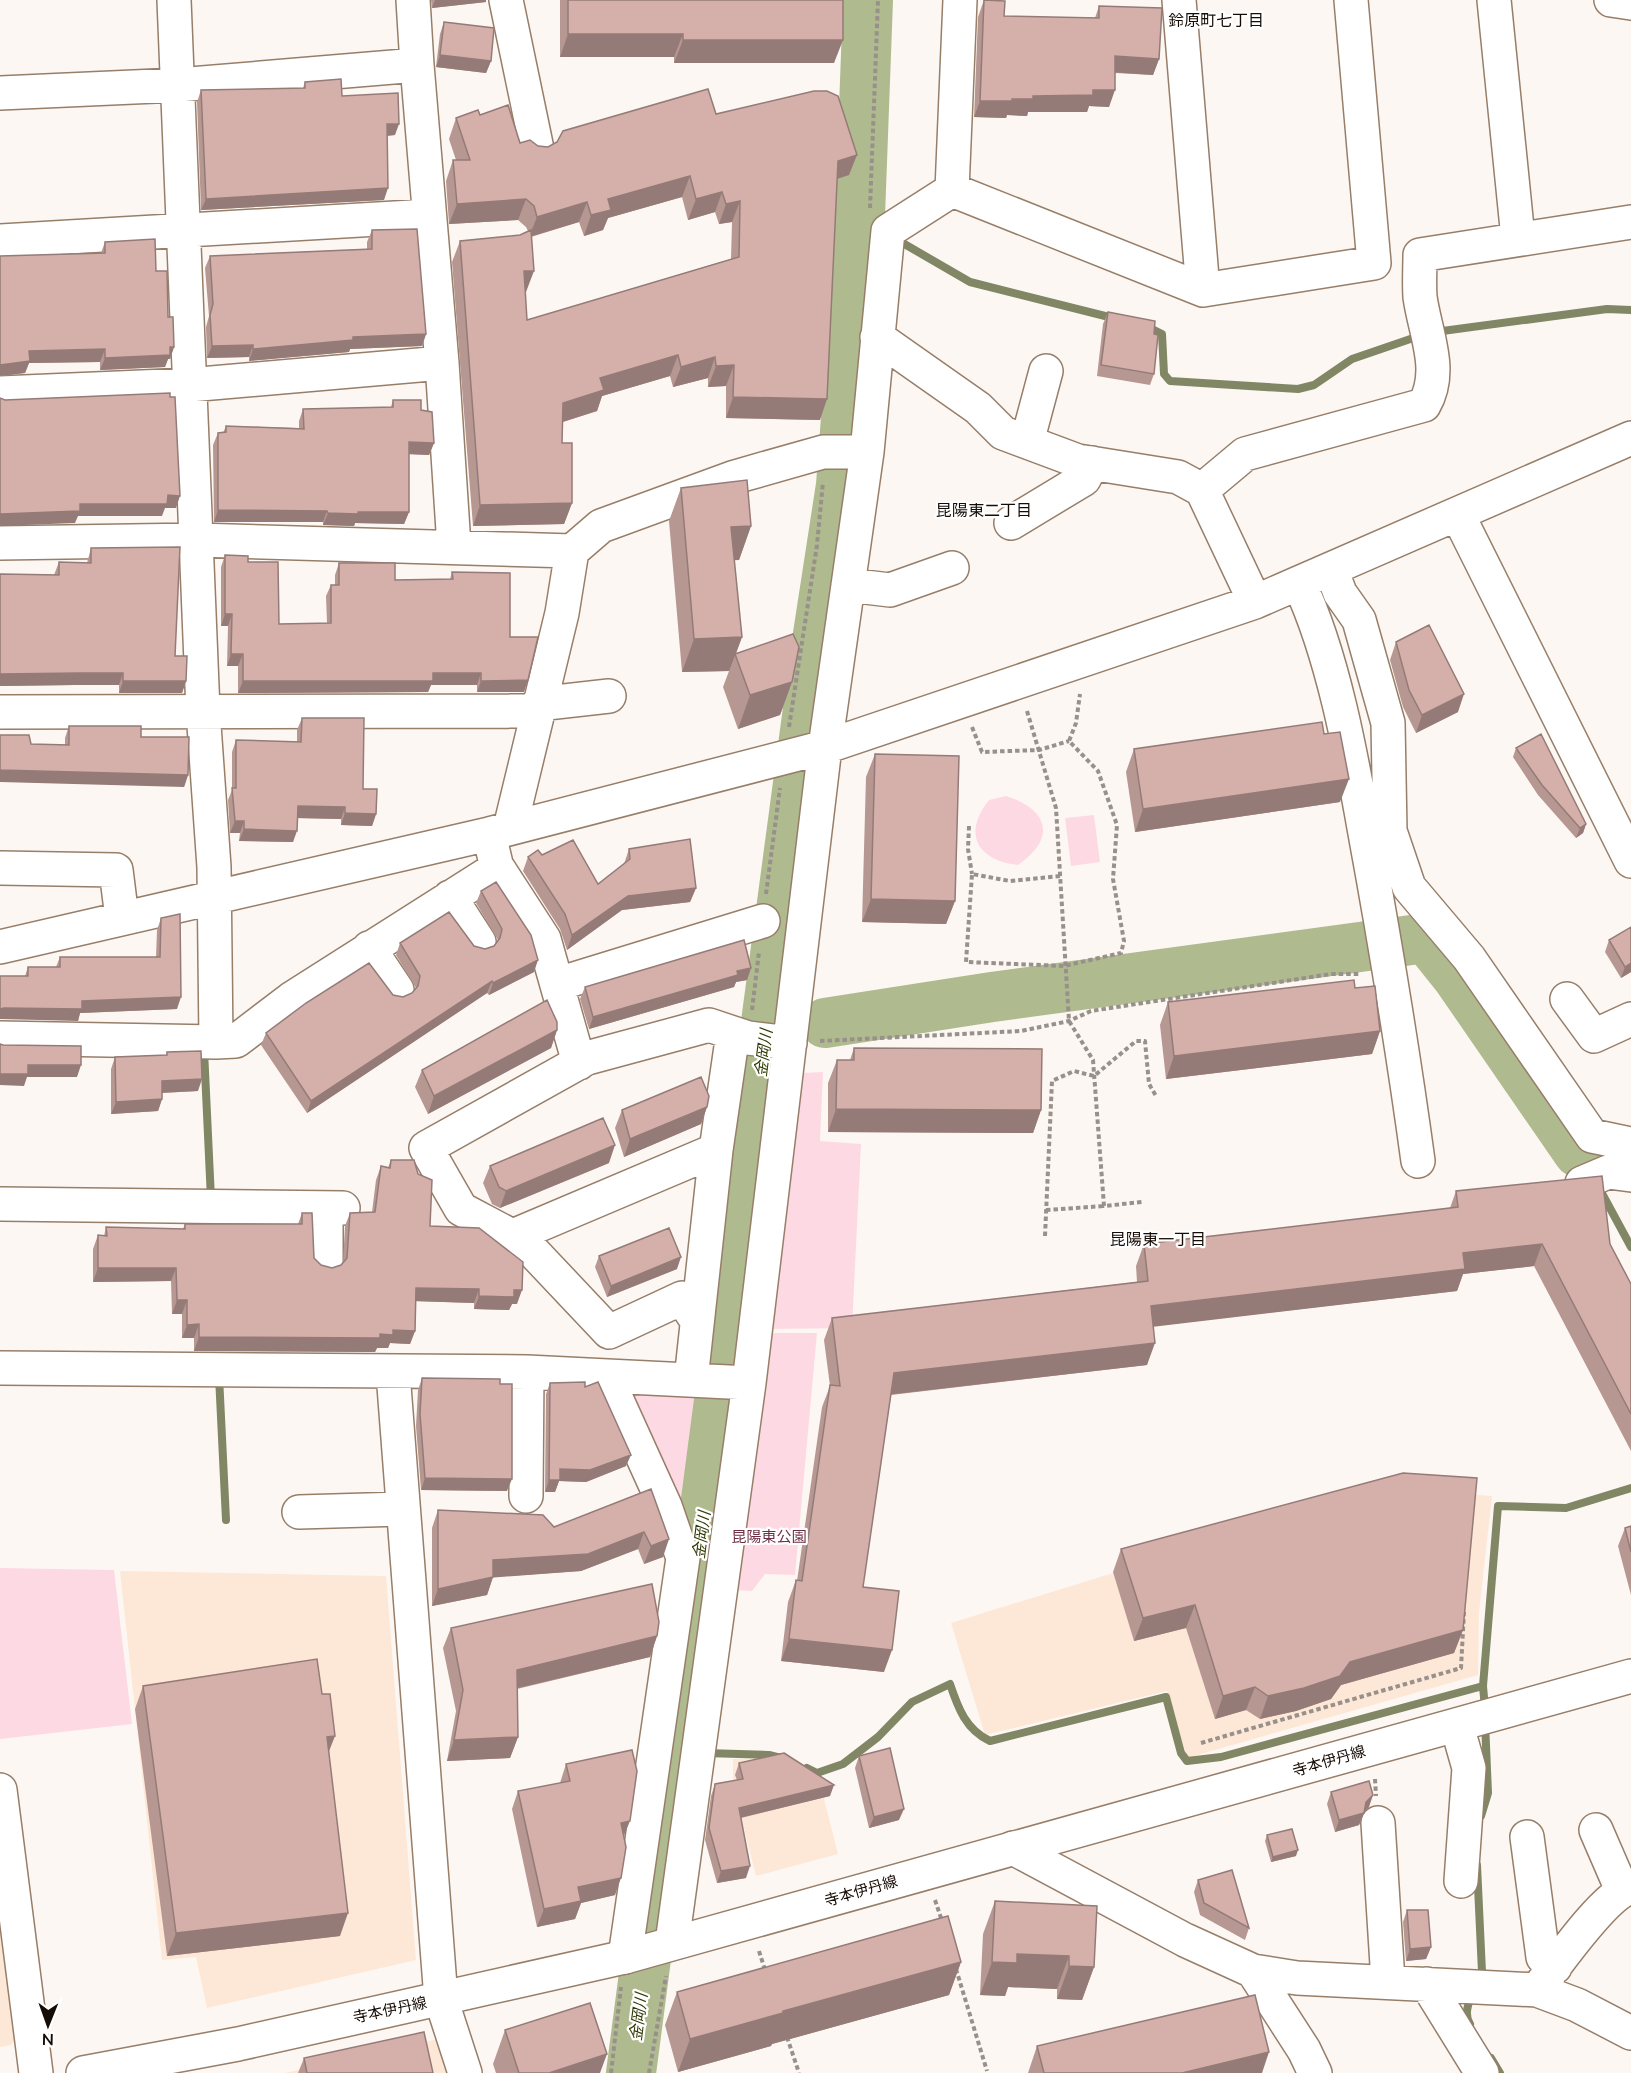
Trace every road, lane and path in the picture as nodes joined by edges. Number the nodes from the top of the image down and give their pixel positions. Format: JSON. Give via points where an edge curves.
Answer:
{"nodes":[{"id":1,"x":174,"y":0,"type":"edge"},
{"id":2,"x":413,"y":0,"type":"edge"},
{"id":3,"x":506,"y":0,"type":"edge"},
{"id":4,"x":878,"y":0,"type":"edge"},
{"id":5,"x":960,"y":0,"type":"edge"},
{"id":6,"x":1179,"y":0,"type":"edge"},
{"id":7,"x":1351,"y":0,"type":"edge"},
{"id":8,"x":1494,"y":0,"type":"edge"},
{"id":9,"x":1611,"y":0,"type":"edge"},
{"id":10,"x":1631,"y":3,"type":"edge"},
{"id":11,"x":417,"y":64,"type":"junction"},
{"id":12,"x":178,"y":85,"type":"junction"},
{"id":13,"x":0,"y":93,"type":"edge"},
{"id":14,"x":537,"y":149,"type":"edge"},
{"id":15,"x":952,"y":190,"type":"junction"},
{"id":16,"x":1631,"y":222,"type":"edge"},
{"id":17,"x":430,"y":230,"type":"junction"},
{"id":18,"x":888,"y":231,"type":"junction"},
{"id":19,"x":184,"y":233,"type":"junction"},
{"id":20,"x":1518,"y":238,"type":"junction"},
{"id":21,"x":0,"y":241,"type":"edge"},
{"id":22,"x":465,"y":242,"type":"edge"},
{"id":23,"x":1420,"y":255,"type":"junction"},
{"id":24,"x":1374,"y":262,"type":"junction"},
{"id":25,"x":1203,"y":290,"type":"junction"},
{"id":26,"x":877,"y":337,"type":"junction"},
{"id":27,"x":442,"y":363,"type":"junction"},
{"id":28,"x":1046,"y":371,"type":"dead end"},
{"id":29,"x":189,"y":385,"type":"junction"},
{"id":30,"x":0,"y":393,"type":"edge"},
{"id":31,"x":1631,"y":438,"type":"edge"},
{"id":32,"x":1027,"y":442,"type":"junction"},
{"id":33,"x":867,"y":452,"type":"junction"},
{"id":34,"x":1092,"y":463,"type":"junction"},
{"id":35,"x":1202,"y":490,"type":"junction"},
{"id":36,"x":1458,"y":515,"type":"junction"},
{"id":37,"x":1011,"y":523,"type":"dead end"},
{"id":38,"x":197,"y":540,"type":"junction"},
{"id":39,"x":0,"y":543,"type":"edge"},
{"id":40,"x":454,"y":546,"type":"junction"},
{"id":41,"x":572,"y":551,"type":"junction"},
{"id":42,"x":952,"y":568,"type":"dead end"},
{"id":43,"x":1331,"y":569,"type":"junction"},
{"id":44,"x":1299,"y":583,"type":"junction"},
{"id":45,"x":848,"y":585,"type":"junction"},
{"id":46,"x":1255,"y":602,"type":"junction"},
{"id":47,"x":1084,"y":660,"type":"junction"},
{"id":48,"x":1018,"y":682,"type":"junction"},
{"id":49,"x":609,"y":696,"type":"dead end"},
{"id":50,"x":962,"y":702,"type":"junction"},
{"id":51,"x":537,"y":707,"type":"junction"},
{"id":52,"x":204,"y":711,"type":"junction"},
{"id":53,"x":0,"y":712,"type":"edge"},
{"id":54,"x":1069,"y":741,"type":"junction"},
{"id":55,"x":825,"y":747,"type":"junction"},
{"id":56,"x":1039,"y":750,"type":"junction"},
{"id":57,"x":969,"y":826,"type":"dead end"},
{"id":58,"x":499,"y":842,"type":"junction"},
{"id":59,"x":1631,"y":861,"type":"edge"},
{"id":60,"x":0,"y":868,"type":"edge"},
{"id":61,"x":972,"y":874,"type":"junction"},
{"id":62,"x":1060,"y":876,"type":"junction"},
{"id":63,"x":215,"y":896,"type":"junction"},
{"id":64,"x":450,"y":897,"type":"junction"},
{"id":65,"x":122,"y":918,"type":"junction"},
{"id":66,"x":763,"y":921,"type":"dead end"},
{"id":67,"x":479,"y":942,"type":"dead end"},
{"id":68,"x":0,"y":946,"type":"edge"},
{"id":69,"x":369,"y":948,"type":"junction"},
{"id":70,"x":1387,"y":955,"type":"junction"},
{"id":71,"x":1064,"y":966,"type":"junction"},
{"id":72,"x":558,"y":984,"type":"junction"},
{"id":73,"x":397,"y":990,"type":"dead end"},
{"id":74,"x":1567,"y":999,"type":"dead end"},
{"id":75,"x":1631,"y":1019,"type":"edge"},
{"id":76,"x":1069,"y":1021,"type":"junction"},
{"id":77,"x":0,"y":1038,"type":"edge"},
{"id":78,"x":763,"y":1039,"type":"junction"},
{"id":79,"x":216,"y":1042,"type":"junction"},
{"id":80,"x":579,"y":1063,"type":"junction"},
{"id":81,"x":1094,"y":1076,"type":"junction"},
{"id":82,"x":1156,"y":1096,"type":"dead end"},
{"id":83,"x":1631,"y":1144,"type":"edge"},
{"id":84,"x":716,"y":1150,"type":"junction"},
{"id":85,"x":1418,"y":1161,"type":"dead end"},
{"id":86,"x":1631,"y":1174,"type":"edge"},
{"id":87,"x":1582,"y":1183,"type":"edge"},
{"id":88,"x":1142,"y":1202,"type":"dead end"},
{"id":89,"x":0,"y":1204,"type":"edge"},
{"id":90,"x":1104,"y":1206,"type":"junction"},
{"id":91,"x":1046,"y":1210,"type":"junction"},
{"id":92,"x":513,"y":1236,"type":"junction"},
{"id":93,"x":1045,"y":1236,"type":"dead end"},
{"id":94,"x":326,"y":1263,"type":"dead end"},
{"id":95,"x":697,"y":1321,"type":"junction"},
{"id":96,"x":609,"y":1332,"type":"junction"},
{"id":97,"x":0,"y":1368,"type":"edge"},
{"id":98,"x":527,"y":1372,"type":"junction"},
{"id":99,"x":393,"y":1373,"type":"junction"},
{"id":100,"x":619,"y":1377,"type":"junction"},
{"id":101,"x":691,"y":1380,"type":"junction"},
{"id":102,"x":749,"y":1383,"type":"junction"},
{"id":103,"x":526,"y":1496,"type":"dead end"},
{"id":104,"x":402,"y":1509,"type":"junction"},
{"id":105,"x":299,"y":1512,"type":"dead end"},
{"id":106,"x":683,"y":1558,"type":"junction"},
{"id":107,"x":724,"y":1561,"type":"junction"},
{"id":108,"x":1465,"y":1608,"type":"edge"},
{"id":109,"x":1631,"y":1676,"type":"edge"},
{"id":110,"x":1457,"y":1726,"type":"junction"},
{"id":111,"x":1201,"y":1743,"type":"dead end"},
{"id":112,"x":1372,"y":1749,"type":"junction"},
{"id":113,"x":0,"y":1790,"type":"edge"},
{"id":114,"x":1378,"y":1823,"type":"joint"},
{"id":115,"x":1596,"y":1830,"type":"dead end"},
{"id":116,"x":1527,"y":1837,"type":"dead end"},
{"id":117,"x":1013,"y":1848,"type":"junction"},
{"id":118,"x":927,"y":1872,"type":"junction"},
{"id":119,"x":1461,"y":1881,"type":"dead end"},
{"id":120,"x":1626,"y":1888,"type":"edge"},
{"id":121,"x":749,"y":1922,"type":"junction"},
{"id":122,"x":944,"y":1928,"type":"edge"},
{"id":123,"x":648,"y":1951,"type":"junction"},
{"id":124,"x":954,"y":1961,"type":"edge"},
{"id":125,"x":1253,"y":1971,"type":"junction"},
{"id":126,"x":767,"y":1975,"type":"edge"},
{"id":127,"x":1546,"y":1979,"type":"junction"},
{"id":128,"x":1388,"y":1982,"type":"junction"},
{"id":129,"x":1427,"y":1984,"type":"junction"},
{"id":130,"x":441,"y":1999,"type":"junction"},
{"id":131,"x":784,"y":2028,"type":"edge"},
{"id":132,"x":1631,"y":2033,"type":"edge"},
{"id":133,"x":987,"y":2071,"type":"dead end"},
{"id":134,"x":36,"y":2073,"type":"edge"},
{"id":135,"x":83,"y":2073,"type":"edge"},
{"id":136,"x":465,"y":2073,"type":"edge"},
{"id":137,"x":611,"y":2073,"type":"edge"},
{"id":138,"x":649,"y":2073,"type":"edge"},
{"id":139,"x":799,"y":2073,"type":"edge"},
{"id":140,"x":1315,"y":2073,"type":"edge"},
{"id":141,"x":1482,"y":2073,"type":"edge"}],
"edges":[{"from":1,"to":12,"type":"street"},
{"from":2,"to":11,"type":"street"},
{"from":3,"to":14,"type":"street"},
{"from":4,"to":18,"type":"path","via":[[870,221]]},
{"from":5,"to":15,"type":"street"},
{"from":6,"to":25,"type":"street"},
{"from":7,"to":24,"type":"street"},
{"from":8,"to":20,"type":"street"},
{"from":9,"to":10,"type":"street"},
{"from":11,"to":12,"type":"street"},
{"from":11,"to":17,"type":"street"},
{"from":12,"to":13,"type":"street"},
{"from":12,"to":19,"type":"street"},
{"from":15,"to":18,"type":"street"},
{"from":15,"to":25,"type":"street"},
{"from":16,"to":20,"type":"street"},
{"from":17,"to":19,"type":"street"},
{"from":17,"to":22,"type":"street"},
{"from":17,"to":27,"type":"street"},
{"from":18,"to":26,"type":"street"},
{"from":19,"to":21,"type":"street"},
{"from":19,"to":29,"type":"street"},
{"from":20,"to":23,"type":"street"},
{"from":23,"to":24,"type":"street"},
{"from":23,"to":35,"type":"street","via":[[1420,297],[1432,344],[1432,391],[1424,405],[1245,454]]},
{"from":24,"to":25,"type":"street"},
{"from":26,"to":32,"type":"street","via":[[978,408],[1003,433]]},
{"from":26,"to":33,"type":"street"},
{"from":27,"to":29,"type":"street"},
{"from":27,"to":40,"type":"street"},
{"from":28,"to":32,"type":"street"},
{"from":29,"to":30,"type":"street"},
{"from":29,"to":38,"type":"street"},
{"from":31,"to":36,"type":"street"},
{"from":32,"to":34,"type":"street"},
{"from":33,"to":41,"type":"street","via":[[823,452],[724,480],[601,526]]},
{"from":33,"to":45,"type":"street"},
{"from":34,"to":35,"type":"street","via":[[1178,477]]},
{"from":34,"to":37,"type":"street","via":[[1084,479]]},
{"from":35,"to":46,"type":"street"},
{"from":36,"to":43,"type":"street"},
{"from":36,"to":59,"type":"street"},
{"from":38,"to":39,"type":"street"},
{"from":38,"to":40,"type":"street"},
{"from":38,"to":52,"type":"street"},
{"from":40,"to":41,"type":"street"},
{"from":41,"to":51,"type":"street","via":[[562,613]]},
{"from":42,"to":45,"type":"street","via":[[890,590]]},
{"from":43,"to":44,"type":"street"},
{"from":43,"to":83,"type":"street","via":[[1340,593],[1359,620],[1388,723],[1390,831],[1409,887],[1469,957],[1592,1136]]},
{"from":44,"to":46,"type":"street"},
{"from":44,"to":70,"type":"street","via":[[1314,615],[1353,764]]},
{"from":45,"to":55,"type":"street"},
{"from":46,"to":47,"type":"street"},
{"from":47,"to":48,"type":"street"},
{"from":47,"to":54,"type":"path","via":[[1076,723]]},
{"from":48,"to":50,"type":"street"},
{"from":48,"to":56,"type":"path"},
{"from":49,"to":51,"type":"street"},
{"from":50,"to":55,"type":"street"},
{"from":50,"to":56,"type":"path","via":[[982,752]]},
{"from":51,"to":52,"type":"street"},
{"from":51,"to":58,"type":"street"},
{"from":52,"to":53,"type":"street"},
{"from":52,"to":63,"type":"street"},
{"from":54,"to":56,"type":"path"},
{"from":54,"to":71,"type":"path","via":[[1098,771],[1117,825],[1113,879],[1124,940],[1121,953]]},
{"from":55,"to":58,"type":"street"},
{"from":55,"to":78,"type":"street"},
{"from":56,"to":62,"type":"path","via":[[1056,808]]},
{"from":57,"to":61,"type":"path"},
{"from":58,"to":63,"type":"street"},
{"from":58,"to":64,"type":"street","via":[[497,868]]},
{"from":58,"to":72,"type":"street","via":[[544,939]]},
{"from":60,"to":65,"type":"street","via":[[116,870]]},
{"from":61,"to":62,"type":"path","via":[[1010,880]]},
{"from":61,"to":71,"type":"path","via":[[966,962]]},
{"from":62,"to":71,"type":"path"},
{"from":63,"to":65,"type":"street"},
{"from":63,"to":79,"type":"street"},
{"from":64,"to":67,"type":"street"},
{"from":64,"to":69,"type":"street"},
{"from":65,"to":68,"type":"street"},
{"from":66,"to":72,"type":"street"},
{"from":69,"to":73,"type":"street"},
{"from":69,"to":79,"type":"street","via":[[236,1041]]},
{"from":70,"to":76,"type":"path","via":[[1357,975],[1331,974],[1091,1011]]},
{"from":70,"to":85,"type":"street"},
{"from":71,"to":76,"type":"path"},
{"from":72,"to":80,"type":"street","via":[[558,996]]},
{"from":74,"to":75,"type":"street","via":[[1600,1046]]},
{"from":76,"to":78,"type":"path","via":[[1021,1030]]},
{"from":76,"to":81,"type":"path","via":[[1093,1060]]},
{"from":77,"to":79,"type":"street"},
{"from":78,"to":80,"type":"street","via":[[709,1025]]},
{"from":78,"to":84,"type":"street"},
{"from":78,"to":102,"type":"street"},
{"from":80,"to":92,"type":"street","via":[[426,1148],[461,1209]]},
{"from":81,"to":82,"type":"path","via":[[1136,1041],[1146,1041],[1149,1084]]},
{"from":81,"to":90,"type":"path"},
{"from":81,"to":91,"type":"path","via":[[1074,1071],[1052,1081]]},
{"from":84,"to":92,"type":"street"},
{"from":84,"to":95,"type":"street"},
{"from":86,"to":87,"type":"street","via":[[1608,1172]]},
{"from":88,"to":90,"type":"path"},
{"from":89,"to":94,"type":"street","via":[[334,1208]]},
{"from":90,"to":91,"type":"path"},
{"from":91,"to":93,"type":"path"},
{"from":92,"to":96,"type":"street","via":[[525,1243]]},
{"from":95,"to":96,"type":"street","via":[[682,1298]]},
{"from":95,"to":101,"type":"street"},
{"from":96,"to":100,"type":"street"},
{"from":97,"to":99,"type":"street"},
{"from":98,"to":99,"type":"street"},
{"from":98,"to":100,"type":"street"},
{"from":98,"to":103,"type":"street"},
{"from":99,"to":104,"type":"street"},
{"from":100,"to":101,"type":"street"},
{"from":100,"to":106,"type":"street"},
{"from":101,"to":102,"type":"street"},
{"from":102,"to":107,"type":"street"},
{"from":104,"to":105,"type":"street"},
{"from":104,"to":130,"type":"street"},
{"from":106,"to":107,"type":"street"},
{"from":106,"to":123,"type":"street"},
{"from":107,"to":123,"type":"street"},
{"from":108,"to":111,"type":"path","via":[[1461,1668]]},
{"from":109,"to":110,"type":"street","name":"寺本伊丹線"},
{"from":110,"to":112,"type":"street","name":"寺本伊丹線"},
{"from":110,"to":119,"type":"street","via":[[1469,1768]]},
{"from":112,"to":114,"type":"path"},
{"from":112,"to":117,"type":"street","name":"寺本伊丹線"},
{"from":113,"to":134,"type":"street"},
{"from":114,"to":128,"type":"street"},
{"from":115,"to":120,"type":"street"},
{"from":116,"to":127,"type":"street"},
{"from":117,"to":118,"type":"street","name":"寺本伊丹線"},
{"from":117,"to":125,"type":"street","via":[[1185,1940]]},
{"from":118,"to":121,"type":"street","name":"寺本伊丹線"},
{"from":118,"to":122,"type":"path"},
{"from":120,"to":127,"type":"street","via":[[1577,1938]]},
{"from":121,"to":123,"type":"street","name":"寺本伊丹線"},
{"from":121,"to":126,"type":"path"},
{"from":123,"to":130,"type":"street","name":"寺本伊丹線"},
{"from":123,"to":137,"type":"path"},
{"from":123,"to":138,"type":"path"},
{"from":124,"to":133,"type":"path"},
{"from":125,"to":128,"type":"street","via":[[1297,1978]]},
{"from":125,"to":140,"type":"street"},
{"from":127,"to":129,"type":"street"},
{"from":127,"to":132,"type":"street","via":[[1577,2005]]},
{"from":128,"to":129,"type":"street"},
{"from":129,"to":141,"type":"street"},
{"from":130,"to":135,"type":"street","name":"寺本伊丹線"},
{"from":130,"to":136,"type":"street"},
{"from":131,"to":139,"type":"path"}]}
